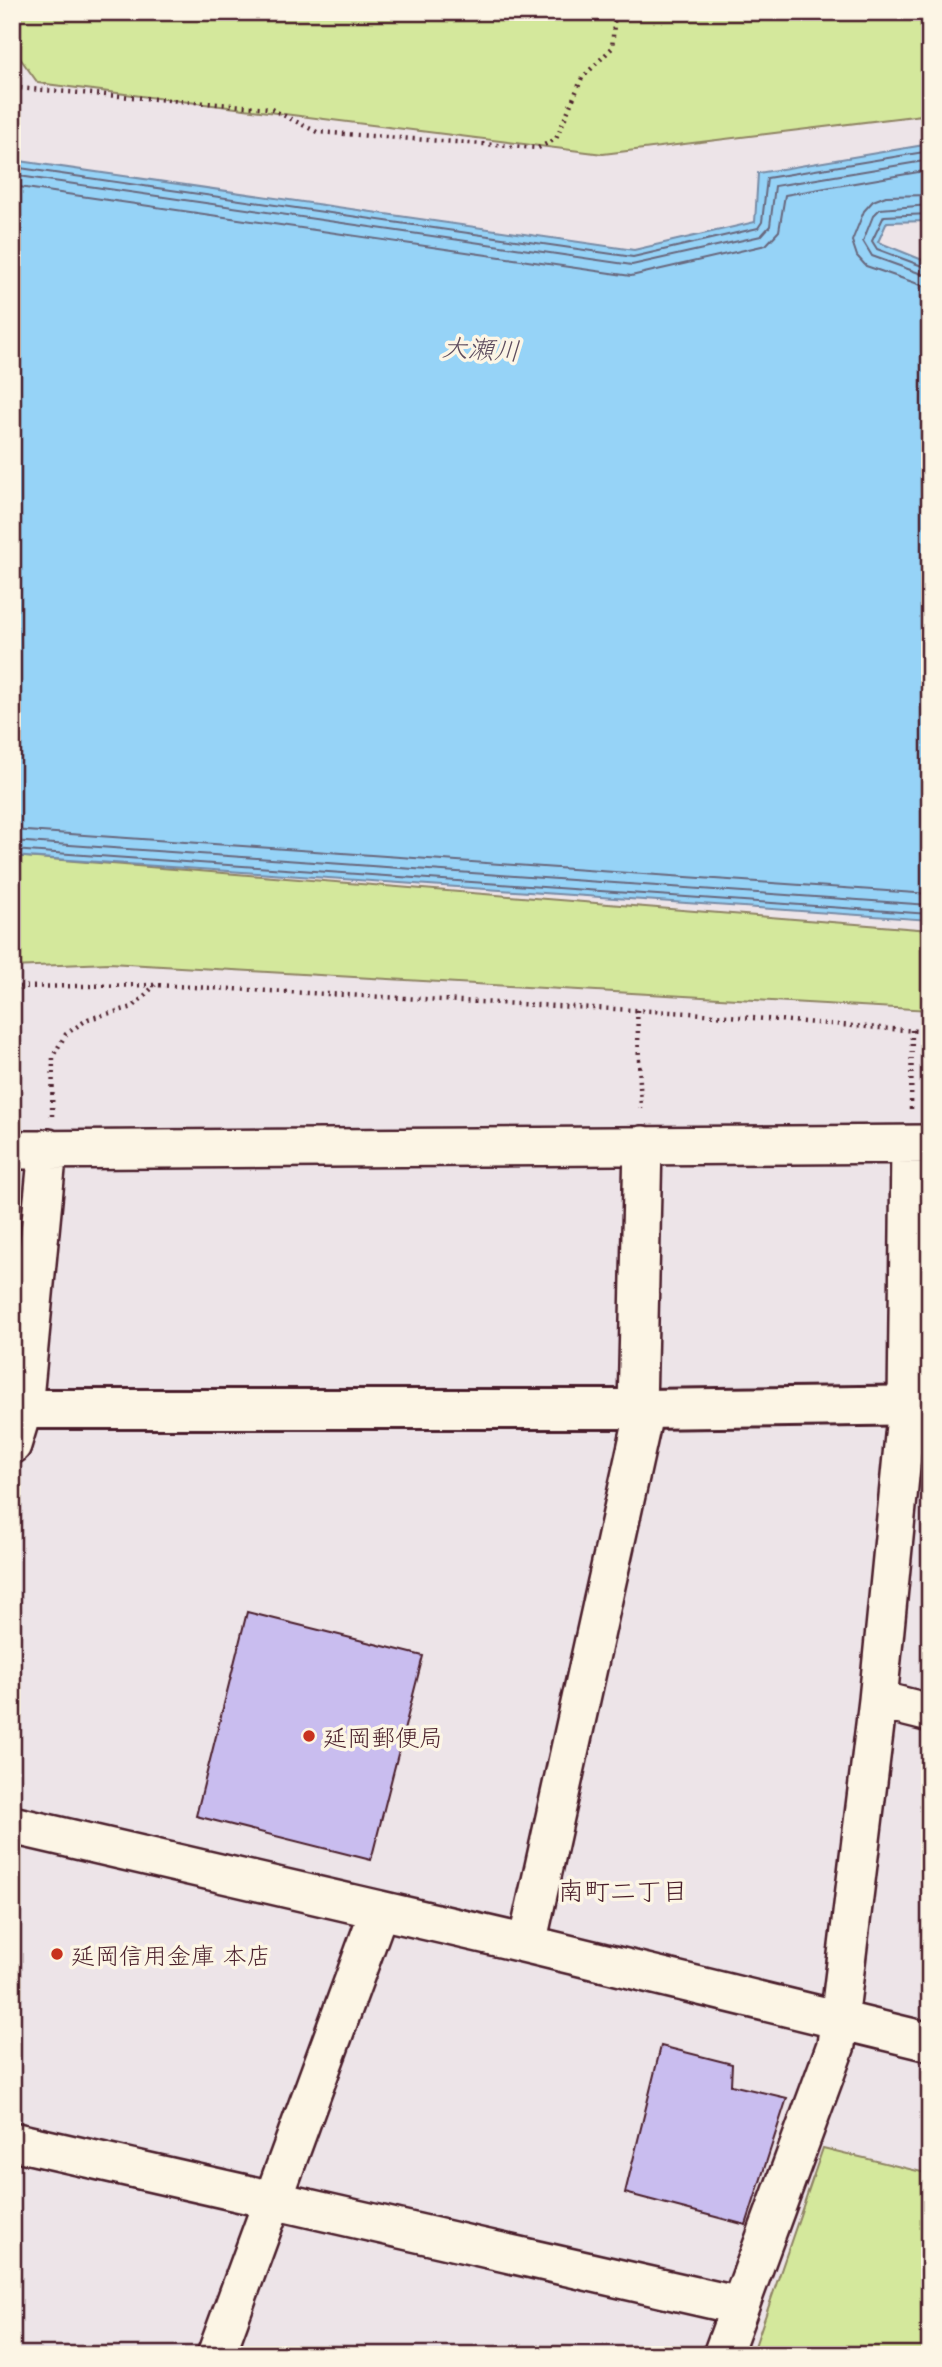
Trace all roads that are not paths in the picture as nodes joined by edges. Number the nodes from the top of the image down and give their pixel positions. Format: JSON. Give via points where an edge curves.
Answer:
{"nodes":[{"id":1,"x":920,"y":1144,"type":"edge"},
{"id":2,"x":643,"y":1145,"type":"junction"},
{"id":3,"x":48,"y":1148,"type":"junction"},
{"id":4,"x":12,"y":1150,"type":"edge"},
{"id":5,"x":919,"y":1405,"type":"edge"},
{"id":6,"x":18,"y":1409,"type":"edge"},
{"id":7,"x":641,"y":1409,"type":"junction"},
{"id":8,"x":12,"y":1445,"type":"edge"},
{"id":9,"x":878,"y":1700,"type":"junction"},
{"id":10,"x":930,"y":1713,"type":"edge"},
{"id":11,"x":12,"y":1825,"type":"edge"},
{"id":12,"x":379,"y":1911,"type":"junction"},
{"id":13,"x":527,"y":1944,"type":"junction"},
{"id":14,"x":838,"y":2020,"type":"junction"},
{"id":15,"x":930,"y":2042,"type":"edge"},
{"id":16,"x":12,"y":2141,"type":"edge"},
{"id":17,"x":272,"y":2199,"type":"junction"},
{"id":18,"x":740,"y":2306,"type":"junction"},
{"id":19,"x":216,"y":2355,"type":"edge"},
{"id":20,"x":722,"y":2355,"type":"edge"}],
"edges":[{"from":1,"to":2,"type":"street"},
{"from":1,"to":5,"type":"street"},
{"from":2,"to":3,"type":"street"},
{"from":2,"to":7,"type":"street"},
{"from":3,"to":4,"type":"street"},
{"from":3,"to":6,"type":"street"},
{"from":5,"to":7,"type":"street"},
{"from":5,"to":9,"type":"street"},
{"from":6,"to":7,"type":"street"},
{"from":6,"to":8,"type":"street"},
{"from":7,"to":13,"type":"street"},
{"from":9,"to":10,"type":"street"},
{"from":9,"to":14,"type":"street"},
{"from":11,"to":12,"type":"street"},
{"from":12,"to":13,"type":"street"},
{"from":12,"to":17,"type":"street"},
{"from":13,"to":14,"type":"street"},
{"from":14,"to":15,"type":"street"},
{"from":14,"to":18,"type":"street","via":[[836,2045]]},
{"from":16,"to":17,"type":"street"},
{"from":17,"to":18,"type":"street"},
{"from":17,"to":19,"type":"street"},
{"from":18,"to":20,"type":"street"}]}
